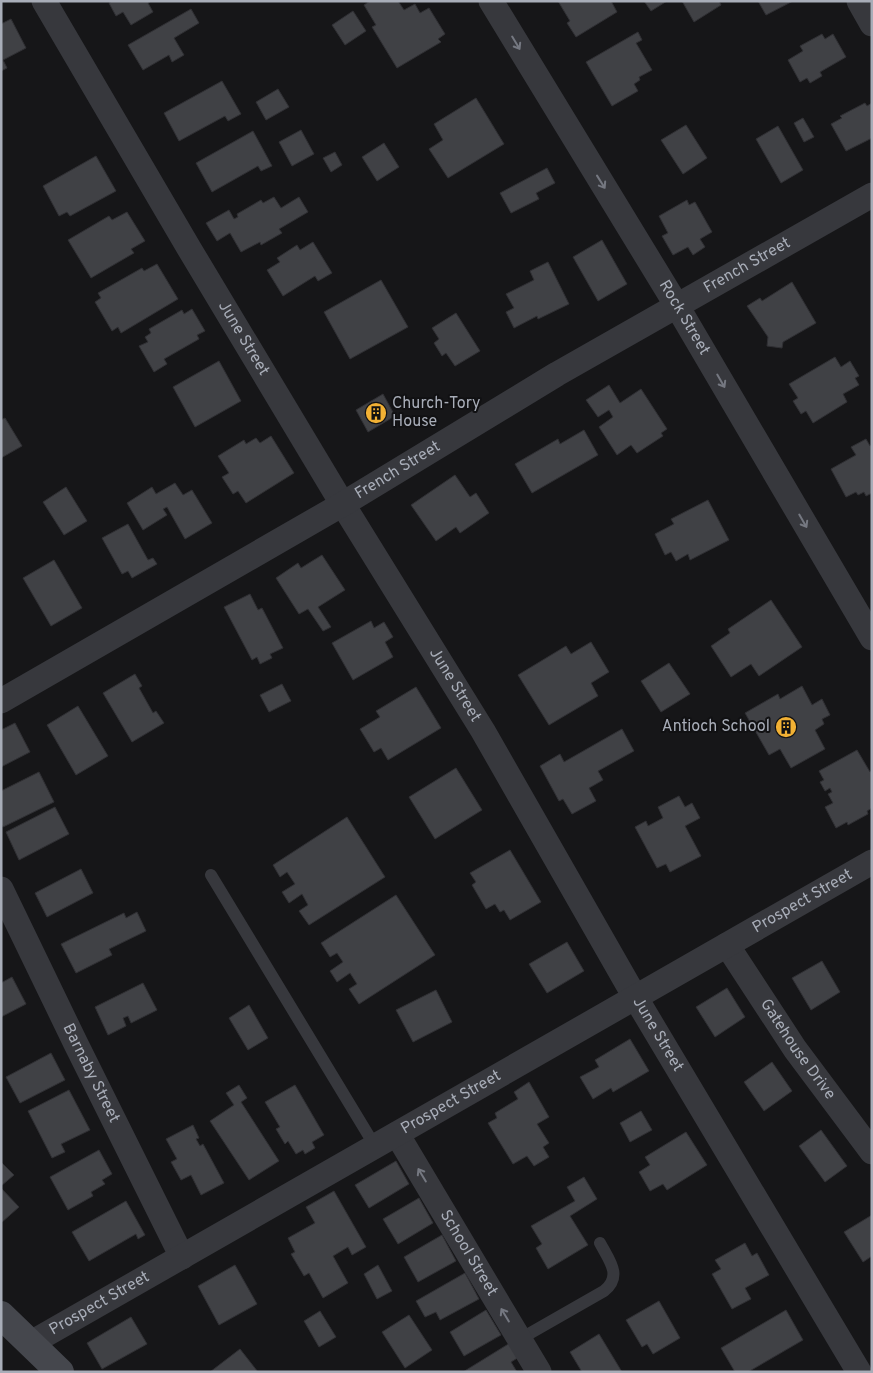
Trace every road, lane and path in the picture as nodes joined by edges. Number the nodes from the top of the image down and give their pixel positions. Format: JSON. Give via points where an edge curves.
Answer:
{"nodes":[{"id":1,"x":44,"y":1,"type":"edge"},
{"id":2,"x":491,"y":1,"type":"edge"},
{"id":3,"x":859,"y":1,"type":"edge"},
{"id":4,"x":872,"y":24,"type":"edge"},
{"id":5,"x":872,"y":195,"type":"edge"},
{"id":6,"x":677,"y":306,"type":"junction"},
{"id":7,"x":343,"y":504,"type":"junction"},
{"id":8,"x":872,"y":638,"type":"edge"},
{"id":9,"x":1,"y":701,"type":"edge"},
{"id":10,"x":872,"y":862,"type":"edge"},
{"id":11,"x":211,"y":875,"type":"dead end"},
{"id":12,"x":1,"y":888,"type":"edge"},
{"id":13,"x":727,"y":945,"type":"junction"},
{"id":14,"x":636,"y":997,"type":"junction"},
{"id":15,"x":397,"y":1134,"type":"junction"},
{"id":16,"x":375,"y":1146,"type":"junction"},
{"id":17,"x":872,"y":1152,"type":"edge"},
{"id":18,"x":600,"y":1243,"type":"dead end"},
{"id":19,"x":182,"y":1257,"type":"junction"},
{"id":20,"x":12,"y":1330,"type":"edge"},
{"id":21,"x":520,"y":1339,"type":"junction"},
{"id":22,"x":60,"y":1372,"type":"edge"},
{"id":23,"x":539,"y":1372,"type":"edge"},
{"id":24,"x":859,"y":1372,"type":"edge"}],
"edges":[{"from":1,"to":7,"type":"street","name":"June Street"},
{"from":2,"to":6,"type":"street","name":"Rock Street","one_way":true},
{"from":3,"to":4,"type":"street"},
{"from":5,"to":6,"type":"street","name":"French Street"},
{"from":6,"to":7,"type":"street","name":"French Street"},
{"from":6,"to":8,"type":"street","name":"Rock Street","one_way":true},
{"from":7,"to":9,"type":"street","name":"French Street"},
{"from":7,"to":14,"type":"street","name":"June Street","via":[[483,731]]},
{"from":10,"to":13,"type":"street","name":"Prospect Street"},
{"from":11,"to":16,"type":"lane"},
{"from":12,"to":19,"type":"street","name":"Barnaby Street"},
{"from":13,"to":14,"type":"street","name":"Prospect Street"},
{"from":13,"to":17,"type":"street","name":"Gatehouse Drive","via":[[795,1049]]},
{"from":14,"to":15,"type":"street","name":"Prospect Street"},
{"from":14,"to":24,"type":"street","name":"June Street"},
{"from":15,"to":16,"type":"street","name":"Prospect Street"},
{"from":21,"to":15,"type":"street","name":"School Street","one_way":true},
{"from":16,"to":19,"type":"street","name":"Prospect Street"},
{"from":18,"to":21,"type":"lane","via":[[615,1276],[607,1289]]},
{"from":19,"to":20,"type":"street","name":"Prospect Street"},
{"from":20,"to":22,"type":"main road"},
{"from":21,"to":23,"type":"street","name":"School Street"}]}
